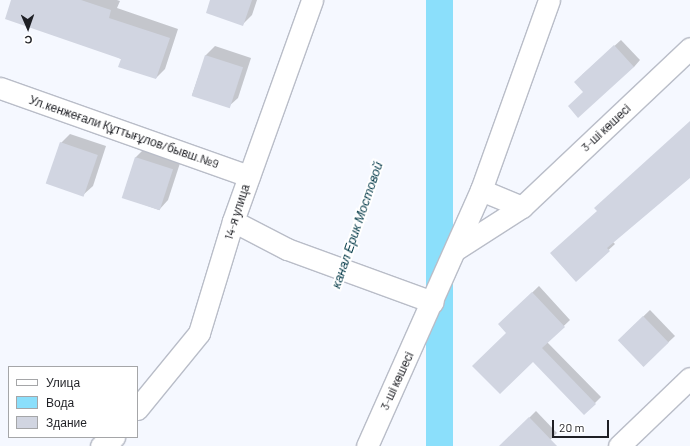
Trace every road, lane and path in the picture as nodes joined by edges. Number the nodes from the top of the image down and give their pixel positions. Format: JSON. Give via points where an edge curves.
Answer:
{"nodes":[{"id":1,"x":312,"y":0,"type":"edge"},
{"id":2,"x":549,"y":0,"type":"edge"},
{"id":3,"x":690,"y":48,"type":"edge"},
{"id":4,"x":0,"y":88,"type":"edge"},
{"id":5,"x":248,"y":176,"type":"junction"},
{"id":6,"x":481,"y":190,"type":"junction"},
{"id":7,"x":522,"y":207,"type":"junction"},
{"id":8,"x":233,"y":221,"type":"junction"},
{"id":9,"x":455,"y":250,"type":"junction"},
{"id":10,"x":433,"y":302,"type":"junction"},
{"id":11,"x":690,"y":378,"type":"edge"},
{"id":12,"x":138,"y":408,"type":"edge"},
{"id":13,"x":113,"y":438,"type":"edge"},
{"id":14,"x":101,"y":446,"type":"edge"},
{"id":15,"x":367,"y":446,"type":"edge"},
{"id":16,"x":619,"y":446,"type":"edge"}],
"edges":[{"from":1,"to":5,"type":"street","name":"14-я улица"},
{"from":2,"to":6,"type":"street","name":"3-ші көшесі"},
{"from":3,"to":7,"type":"street","name":"3-ші көшесі"},
{"from":4,"to":5,"type":"street","name":"Ул.кенжеғали Құттығұлов/бывш.№9"},
{"from":5,"to":8,"type":"street","name":"14-я улица"},
{"from":6,"to":7,"type":"street"},
{"from":6,"to":9,"type":"street","name":"3-ші көшесі"},
{"from":7,"to":9,"type":"street","name":"3-ші көшесі"},
{"from":8,"to":10,"type":"street","via":[[287,249]]},
{"from":8,"to":12,"type":"street","name":"14-я улица","via":[[198,333]]},
{"from":9,"to":10,"type":"street","name":"3-ші көшесі"},
{"from":10,"to":15,"type":"street","name":"3-ші көшесі"},
{"from":11,"to":16,"type":"street"},
{"from":13,"to":14,"type":"street"}]}
